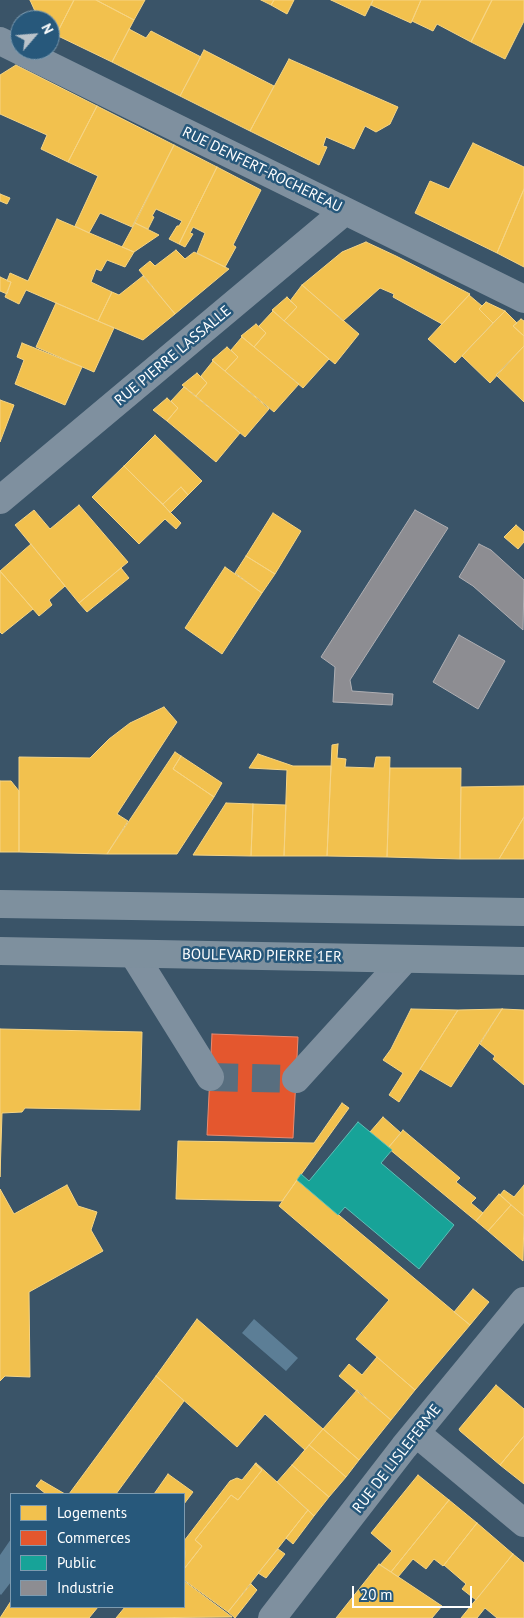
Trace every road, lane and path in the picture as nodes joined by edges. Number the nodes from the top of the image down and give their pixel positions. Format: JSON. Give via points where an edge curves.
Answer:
{"nodes":[{"id":1,"x":0,"y":40,"type":"edge"},
{"id":2,"x":345,"y":211,"type":"junction"},
{"id":3,"x":524,"y":299,"type":"edge"},
{"id":4,"x":0,"y":500,"type":"edge"},
{"id":5,"x":0,"y":904,"type":"edge"},
{"id":6,"x":524,"y":912,"type":"edge"},
{"id":7,"x":0,"y":951,"type":"edge"},
{"id":8,"x":134,"y":955,"type":"junction"},
{"id":9,"x":405,"y":959,"type":"junction"},
{"id":10,"x":524,"y":961,"type":"edge"},
{"id":11,"x":210,"y":1077,"type":"dead end"},
{"id":12,"x":296,"y":1079,"type":"dead end"},
{"id":13,"x":524,"y":1301,"type":"edge"},
{"id":14,"x":416,"y":1433,"type":"junction"},
{"id":15,"x":524,"y":1522,"type":"edge"},
{"id":16,"x":272,"y":1618,"type":"edge"}],
"edges":[{"from":1,"to":2,"type":"street","name":"RUE DENFERT-ROCHEREAU"},
{"from":2,"to":3,"type":"street","name":"RUE DENFERT-ROCHEREAU"},
{"from":2,"to":4,"type":"street","name":"RUE PIERRE LASSALLE"},
{"from":5,"to":6,"type":"main road"},
{"from":7,"to":8,"type":"main road","name":"BOULEVARD PIERRE 1ER"},
{"from":8,"to":9,"type":"main road","name":"BOULEVARD PIERRE 1ER"},
{"from":8,"to":11,"type":"street"},
{"from":9,"to":10,"type":"main road","name":"BOULEVARD PIERRE 1ER"},
{"from":9,"to":12,"type":"street"},
{"from":13,"to":14,"type":"street","name":"RUE DE LISLEFERME"},
{"from":14,"to":15,"type":"street"},
{"from":14,"to":16,"type":"street","name":"RUE DE LISLEFERME"}]}
